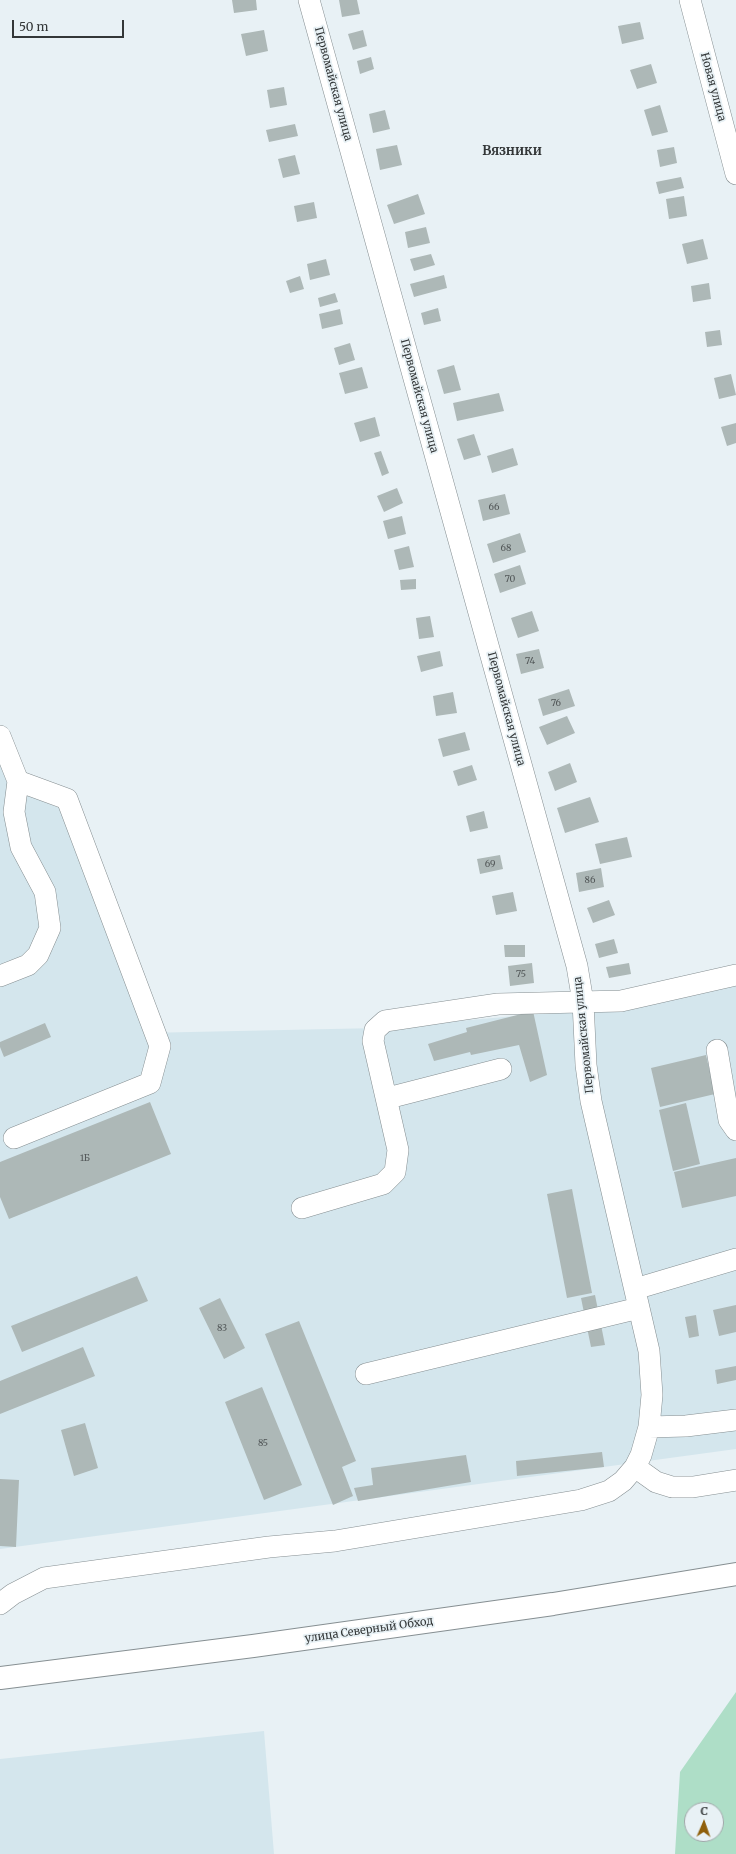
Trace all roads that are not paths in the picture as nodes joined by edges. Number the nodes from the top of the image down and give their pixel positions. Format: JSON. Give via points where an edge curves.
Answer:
{"nodes":[{"id":1,"x":309,"y":0,"type":"edge"},
{"id":2,"x":690,"y":0,"type":"edge"},
{"id":3,"x":736,"y":174,"type":"edge"},
{"id":4,"x":0,"y":736,"type":"edge"},
{"id":5,"x":18,"y":781,"type":"junction"},
{"id":6,"x":736,"y":975,"type":"edge"},
{"id":7,"x":0,"y":976,"type":"edge"},
{"id":8,"x":583,"y":1002,"type":"junction"},
{"id":9,"x":717,"y":1050,"type":"dead end"},
{"id":10,"x":501,"y":1069,"type":"dead end"},
{"id":11,"x":388,"y":1098,"type":"junction"},
{"id":12,"x":736,"y":1130,"type":"edge"},
{"id":13,"x":14,"y":1138,"type":"dead end"},
{"id":14,"x":302,"y":1208,"type":"dead end"},
{"id":15,"x":736,"y":1259,"type":"edge"},
{"id":16,"x":637,"y":1299,"type":"junction"},
{"id":17,"x":366,"y":1374,"type":"dead end"},
{"id":18,"x":736,"y":1420,"type":"edge"},
{"id":19,"x":649,"y":1427,"type":"junction"},
{"id":20,"x":635,"y":1467,"type":"junction"},
{"id":21,"x":736,"y":1480,"type":"edge"},
{"id":22,"x":736,"y":1574,"type":"edge"},
{"id":23,"x":0,"y":1604,"type":"edge"},
{"id":24,"x":0,"y":1678,"type":"edge"}],
"edges":[{"from":1,"to":8,"type":"street","name":"Первомайская улица","via":[[573,951]]},
{"from":2,"to":3,"type":"street","name":"Новая улица"},
{"from":4,"to":5,"type":"street"},
{"from":5,"to":7,"type":"street","via":[[14,812],[21,847],[45,892],[50,928],[38,955],[28,965]]},
{"from":5,"to":13,"type":"street","via":[[67,799],[160,1046],[150,1083]]},
{"from":6,"to":8,"type":"street","via":[[621,1001]]},
{"from":8,"to":11,"type":"street","via":[[498,1004],[385,1021],[375,1030],[373,1041]]},
{"from":8,"to":16,"type":"street","name":"Первомайская улица","via":[[586,1065],[591,1101]]},
{"from":9,"to":12,"type":"street","via":[[729,1120]]},
{"from":10,"to":11,"type":"street"},
{"from":11,"to":14,"type":"street","via":[[398,1150],[395,1172],[383,1184]]},
{"from":15,"to":16,"type":"street"},
{"from":16,"to":17,"type":"street"},
{"from":16,"to":19,"type":"street","name":"Первомайская улица","via":[[649,1350],[652,1395]]},
{"from":18,"to":19,"type":"street"},
{"from":19,"to":20,"type":"street","name":"Первомайская улица"},
{"from":20,"to":21,"type":"street","via":[[656,1482],[672,1487],[693,1487]]},
{"from":20,"to":23,"type":"street","name":"Первомайская улица","via":[[623,1481],[609,1491],[581,1500],[335,1541],[269,1547],[44,1578]]},
{"from":22,"to":24,"type":"highway","name":"улица Северный Обход","via":[[537,1606]]}]}
